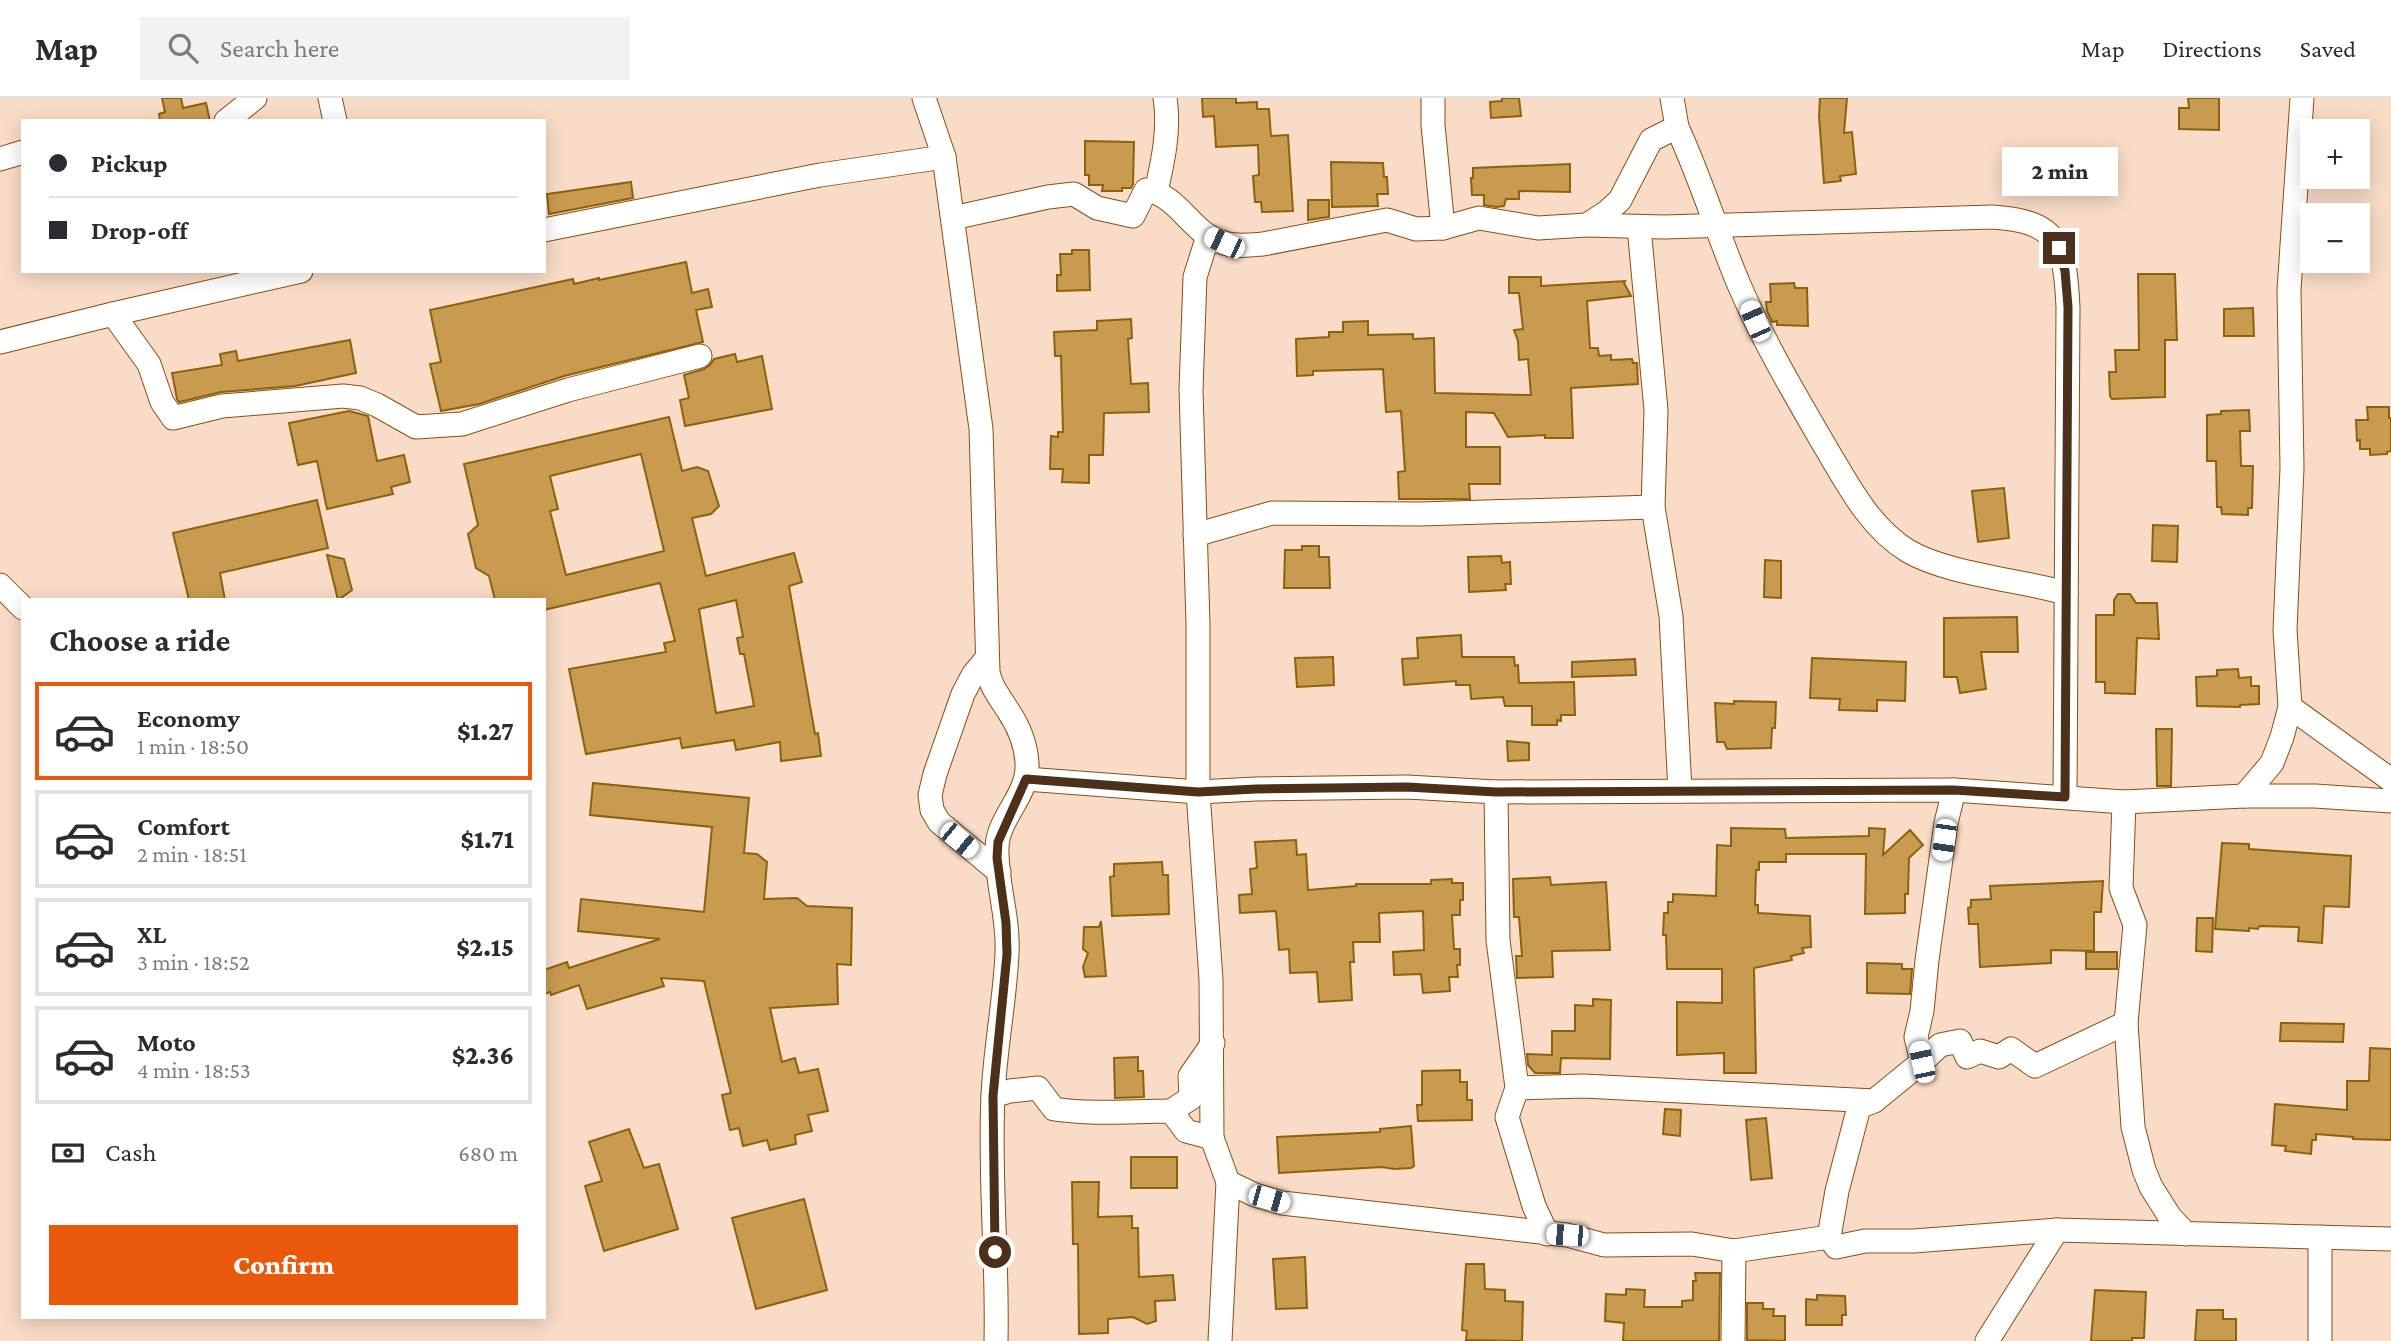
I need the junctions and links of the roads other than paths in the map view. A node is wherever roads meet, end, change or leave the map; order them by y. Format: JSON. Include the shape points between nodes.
{"nodes":[{"id":1,"x":255,"y":98,"type":"edge"},
{"id":2,"x":330,"y":98,"type":"edge"},
{"id":3,"x":925,"y":98,"type":"edge"},
{"id":4,"x":1165,"y":98,"type":"edge"},
{"id":5,"x":1433,"y":98,"type":"edge"},
{"id":6,"x":1672,"y":98,"type":"edge"},
{"id":7,"x":2302,"y":98,"type":"edge"},
{"id":8,"x":229,"y":119,"type":"edge"},
{"id":9,"x":335,"y":119,"type":"edge"},
{"id":10,"x":1677,"y":127,"type":"junction"},
{"id":11,"x":21,"y":153,"type":"edge"},
{"id":12,"x":944,"y":157,"type":"junction"},
{"id":13,"x":0,"y":159,"type":"edge"},
{"id":14,"x":1156,"y":192,"type":"junction"},
{"id":15,"x":953,"y":218,"type":"junction"},
{"id":16,"x":1587,"y":225,"type":"junction"},
{"id":17,"x":1715,"y":226,"type":"junction"},
{"id":18,"x":1639,"y":227,"type":"junction"},
{"id":19,"x":1443,"y":228,"type":"junction"},
{"id":20,"x":546,"y":230,"type":"edge"},
{"id":21,"x":1208,"y":236,"type":"junction"},
{"id":22,"x":293,"y":273,"type":"edge"},
{"id":23,"x":113,"y":314,"type":"junction"},
{"id":24,"x":0,"y":342,"type":"edge"},
{"id":25,"x":700,"y":356,"type":"dead end"},
{"id":26,"x":1653,"y":507,"type":"junction"},
{"id":27,"x":1195,"y":535,"type":"junction"},
{"id":28,"x":0,"y":585,"type":"edge"},
{"id":29,"x":2066,"y":593,"type":"junction"},
{"id":30,"x":21,"y":606,"type":"edge"},
{"id":31,"x":987,"y":658,"type":"junction"},
{"id":32,"x":2290,"y":706,"type":"junction"},
{"id":33,"x":1026,"y":779,"type":"junction"},
{"id":34,"x":2391,"y":780,"type":"edge"},
{"id":35,"x":1954,"y":790,"type":"junction"},
{"id":36,"x":1680,"y":791,"type":"junction"},
{"id":37,"x":1198,"y":792,"type":"junction"},
{"id":38,"x":1496,"y":792,"type":"junction"},
{"id":39,"x":2244,"y":796,"type":"junction"},
{"id":40,"x":2065,"y":797,"type":"junction"},
{"id":41,"x":2391,"y":801,"type":"edge"},
{"id":42,"x":2124,"y":802,"type":"junction"},
{"id":43,"x":999,"y":872,"type":"junction"},
{"id":44,"x":2126,"y":1023,"type":"junction"},
{"id":45,"x":1213,"y":1043,"type":"junction"},
{"id":46,"x":1922,"y":1062,"type":"junction"},
{"id":47,"x":1517,"y":1088,"type":"junction"},
{"id":48,"x":993,"y":1096,"type":"junction"},
{"id":49,"x":1874,"y":1101,"type":"junction"},
{"id":50,"x":1171,"y":1111,"type":"junction"},
{"id":51,"x":1212,"y":1138,"type":"junction"},
{"id":52,"x":1228,"y":1182,"type":"junction"},
{"id":53,"x":2057,"y":1230,"type":"junction"},
{"id":54,"x":1547,"y":1234,"type":"junction"},
{"id":55,"x":2186,"y":1234,"type":"junction"},
{"id":56,"x":1829,"y":1237,"type":"junction"},
{"id":57,"x":2320,"y":1237,"type":"junction"},
{"id":58,"x":2391,"y":1239,"type":"edge"},
{"id":59,"x":1734,"y":1251,"type":"junction"},
{"id":60,"x":996,"y":1341,"type":"edge"},
{"id":61,"x":1220,"y":1341,"type":"edge"},
{"id":62,"x":1733,"y":1341,"type":"edge"},
{"id":63,"x":1987,"y":1341,"type":"edge"},
{"id":64,"x":2320,"y":1341,"type":"edge"}],
"edges":[{"from":1,"to":8,"type":"street"},
{"from":2,"to":9,"type":"street"},
{"from":3,"to":12,"type":"street"},
{"from":4,"to":14,"type":"street","via":[[1166,137]]},
{"from":5,"to":19,"type":"street"},
{"from":6,"to":10,"type":"street"},
{"from":7,"to":32,"type":"street","via":[[2289,290],[2292,468],[2285,630]]},
{"from":10,"to":16,"type":"street","via":[[1651,140],[1620,200]]},
{"from":10,"to":17,"type":"street"},
{"from":11,"to":13,"type":"street"},
{"from":12,"to":15,"type":"street"},
{"from":12,"to":20,"type":"street","via":[[820,175]]},
{"from":14,"to":15,"type":"street","via":[[1146,190],[1133,216],[1097,208],[1074,194]]},
{"from":14,"to":21,"type":"street"},
{"from":15,"to":31,"type":"street","via":[[981,429]]},
{"from":16,"to":18,"type":"street"},
{"from":16,"to":19,"type":"street","via":[[1538,228],[1479,218]]},
{"from":17,"to":18,"type":"street"},
{"from":17,"to":29,"type":"street","via":[[1764,341],[1857,498],[1882,530],[1905,550],[1928,560]]},
{"from":17,"to":29,"type":"street","via":[[1992,218],[2025,221],[2049,233],[2063,258],[2068,307]]},
{"from":18,"to":26,"type":"street","via":[[1657,410]]},
{"from":19,"to":21,"type":"street","via":[[1416,229],[1387,220],[1243,246]]},
{"from":21,"to":27,"type":"street","via":[[1195,277],[1191,390]]},
{"from":22,"to":23,"type":"street"},
{"from":23,"to":24,"type":"street"},
{"from":23,"to":25,"type":"street","via":[[149,364],[162,402],[173,418],[222,406],[343,396],[377,405],[416,427],[462,424],[568,390]]},
{"from":26,"to":27,"type":"street","via":[[1272,513]]},
{"from":26,"to":36,"type":"street","via":[[1671,616]]},
{"from":27,"to":37,"type":"street"},
{"from":28,"to":30,"type":"street"},
{"from":29,"to":40,"type":"street"},
{"from":31,"to":33,"type":"street","via":[[991,683],[1020,731]]},
{"from":31,"to":43,"type":"street","via":[[963,694],[930,794],[939,822]]},
{"from":32,"to":34,"type":"street"},
{"from":32,"to":39,"type":"street","via":[[2272,763]]},
{"from":33,"to":37,"type":"street"},
{"from":33,"to":43,"type":"street","via":[[999,837]]},
{"from":35,"to":36,"type":"street"},
{"from":35,"to":40,"type":"street"},
{"from":35,"to":46,"type":"street","via":[[1916,1037]]},
{"from":36,"to":38,"type":"street"},
{"from":37,"to":38,"type":"street","via":[[1407,787]]},
{"from":37,"to":45,"type":"street"},
{"from":38,"to":47,"type":"street","via":[[1497,940]]},
{"from":39,"to":41,"type":"street"},
{"from":39,"to":42,"type":"street"},
{"from":40,"to":42,"type":"street"},
{"from":42,"to":44,"type":"street","via":[[2121,888],[2135,925]]},
{"from":43,"to":48,"type":"street","via":[[1007,954]]},
{"from":44,"to":46,"type":"street","via":[[2035,1066],[2011,1049],[1999,1057],[1980,1051],[1967,1057],[1960,1041],[1940,1045]]},
{"from":44,"to":55,"type":"street","via":[[2133,1127],[2144,1170],[2170,1217]]},
{"from":45,"to":50,"type":"street","via":[[1190,1076],[1191,1098]]},
{"from":45,"to":51,"type":"street"},
{"from":46,"to":49,"type":"street"},
{"from":47,"to":49,"type":"street","via":[[1584,1086]]},
{"from":47,"to":54,"type":"street","via":[[1507,1117]]},
{"from":48,"to":50,"type":"street","via":[[1038,1088],[1054,1109],[1110,1114]]},
{"from":48,"to":60,"type":"street"},
{"from":49,"to":56,"type":"street","via":[[1859,1107]]},
{"from":50,"to":51,"type":"street","via":[[1186,1130]]},
{"from":51,"to":52,"type":"street"},
{"from":52,"to":54,"type":"street","via":[[1282,1203]]},
{"from":52,"to":61,"type":"street"},
{"from":53,"to":55,"type":"street"},
{"from":53,"to":56,"type":"street","via":[[1865,1241],[1836,1247]]},
{"from":53,"to":63,"type":"street"},
{"from":54,"to":59,"type":"street","via":[[1604,1245],[1692,1244]]},
{"from":55,"to":57,"type":"street"},
{"from":56,"to":59,"type":"street"},
{"from":57,"to":58,"type":"street"},
{"from":57,"to":64,"type":"street"},
{"from":59,"to":62,"type":"street"}]}
